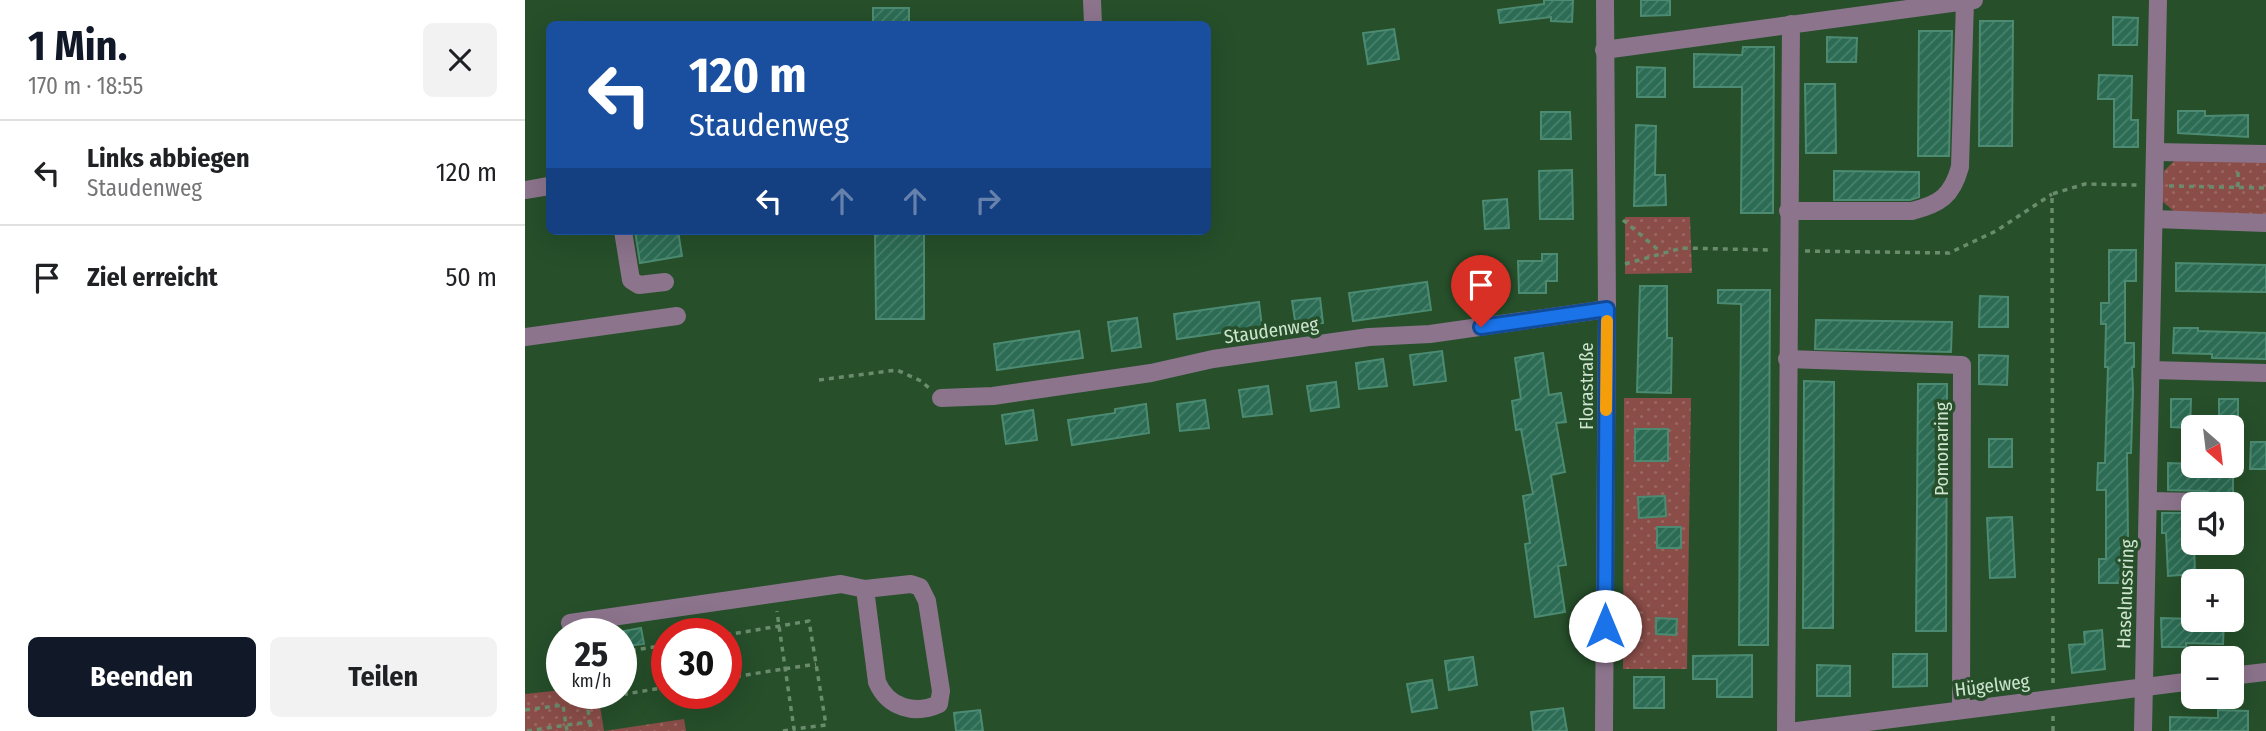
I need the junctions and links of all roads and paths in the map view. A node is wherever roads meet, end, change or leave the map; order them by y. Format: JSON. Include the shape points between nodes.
{"nodes":[{"id":1,"x":1092,"y":0,"type":"edge"},
{"id":2,"x":1605,"y":0,"type":"edge"},
{"id":3,"x":1975,"y":0,"type":"edge"},
{"id":4,"x":2158,"y":0,"type":"edge"},
{"id":5,"x":1965,"y":1,"type":"edge"},
{"id":6,"x":1093,"y":21,"type":"edge"},
{"id":7,"x":1791,"y":24,"type":"junction"},
{"id":8,"x":1604,"y":50,"type":"junction"},
{"id":9,"x":2156,"y":152,"type":"junction"},
{"id":10,"x":2266,"y":153,"type":"edge"},
{"id":11,"x":2155,"y":185,"type":"junction"},
{"id":12,"x":546,"y":186,"type":"edge"},
{"id":13,"x":2266,"y":188,"type":"edge"},
{"id":14,"x":525,"y":190,"type":"edge"},
{"id":15,"x":2052,"y":194,"type":"junction"},
{"id":16,"x":1789,"y":211,"type":"junction"},
{"id":17,"x":2154,"y":219,"type":"junction"},
{"id":18,"x":2266,"y":223,"type":"edge"},
{"id":19,"x":1631,"y":226,"type":"dead end"},
{"id":20,"x":624,"y":235,"type":"edge"},
{"id":21,"x":1788,"y":250,"type":"junction"},
{"id":22,"x":1661,"y":253,"type":"junction"},
{"id":23,"x":1606,"y":270,"type":"junction"},
{"id":24,"x":665,"y":282,"type":"dead end"},
{"id":25,"x":1607,"y":309,"type":"junction"},
{"id":26,"x":677,"y":316,"type":"dead end"},
{"id":27,"x":525,"y":337,"type":"edge"},
{"id":28,"x":1787,"y":359,"type":"junction"},
{"id":29,"x":2151,"y":370,"type":"junction"},
{"id":30,"x":2266,"y":373,"type":"edge"},
{"id":31,"x":819,"y":380,"type":"dead end"},
{"id":32,"x":941,"y":398,"type":"joint"},
{"id":33,"x":2148,"y":502,"type":"junction"},
{"id":34,"x":2181,"y":502,"type":"edge"},
{"id":35,"x":865,"y":589,"type":"junction"},
{"id":36,"x":776,"y":604,"type":"dead end"},
{"id":37,"x":605,"y":618,"type":"edge"},
{"id":38,"x":779,"y":626,"type":"junction"},
{"id":39,"x":742,"y":632,"type":"edge"},
{"id":40,"x":816,"y":664,"type":"junction"},
{"id":41,"x":785,"y":669,"type":"junction"},
{"id":42,"x":2266,"y":672,"type":"edge"},
{"id":43,"x":2244,"y":675,"type":"edge"},
{"id":44,"x":742,"y":676,"type":"edge"},
{"id":45,"x":2181,"y":682,"type":"edge"},
{"id":46,"x":2143,"y":687,"type":"junction"},
{"id":47,"x":2053,"y":700,"type":"junction"},
{"id":48,"x":588,"y":709,"type":"edge"},
{"id":49,"x":525,"y":710,"type":"edge"},
{"id":50,"x":1961,"y":710,"type":"junction"},
{"id":51,"x":590,"y":722,"type":"junction"},
{"id":52,"x":567,"y":728,"type":"edge"},
{"id":53,"x":794,"y":729,"type":"edge"},
{"id":54,"x":527,"y":731,"type":"edge"},
{"id":55,"x":591,"y":731,"type":"edge"},
{"id":56,"x":783,"y":731,"type":"edge"},
{"id":57,"x":1604,"y":731,"type":"edge"},
{"id":58,"x":1786,"y":731,"type":"edge"},
{"id":59,"x":1797,"y":731,"type":"edge"},
{"id":60,"x":2053,"y":731,"type":"edge"},
{"id":61,"x":2143,"y":731,"type":"edge"}],
"edges":[{"from":1,"to":6,"type":"street"},
{"from":2,"to":8,"type":"street","name":"Florastraße"},
{"from":3,"to":5,"type":"street"},
{"from":4,"to":9,"type":"street","name":"Haselnussring"},
{"from":5,"to":7,"type":"street"},
{"from":5,"to":16,"type":"street","via":[[1960,167],[1945,196],[1912,211]]},
{"from":7,"to":8,"type":"street"},
{"from":7,"to":16,"type":"street"},
{"from":8,"to":23,"type":"street","name":"Florastraße"},
{"from":9,"to":10,"type":"street"},
{"from":9,"to":11,"type":"street","name":"Haselnussring"},
{"from":11,"to":13,"type":"path"},
{"from":11,"to":15,"type":"path","via":[[2085,184]]},
{"from":11,"to":17,"type":"street","name":"Haselnussring"},
{"from":12,"to":14,"type":"street"},
{"from":15,"to":21,"type":"path","via":[[1996,232],[1949,253]]},
{"from":15,"to":47,"type":"path"},
{"from":16,"to":21,"type":"street"},
{"from":17,"to":18,"type":"street"},
{"from":17,"to":29,"type":"street","name":"Haselnussring"},
{"from":19,"to":22,"type":"path"},
{"from":20,"to":24,"type":"street","via":[[631,280],[639,285]]},
{"from":21,"to":22,"type":"path","via":[[1682,248]]},
{"from":21,"to":28,"type":"street"},
{"from":22,"to":23,"type":"path"},
{"from":23,"to":25,"type":"street","name":"Florastraße"},
{"from":25,"to":32,"type":"street","name":"Staudenweg","via":[[1213,359],[1162,372],[1006,394]]},
{"from":25,"to":57,"type":"street","name":"Florastraße"},
{"from":26,"to":27,"type":"street"},
{"from":28,"to":50,"type":"street","name":"Pomonaring","via":[[1962,365]]},
{"from":28,"to":58,"type":"street"},
{"from":29,"to":30,"type":"street"},
{"from":29,"to":33,"type":"street","name":"Haselnussring"},
{"from":31,"to":32,"type":"path","via":[[897,370],[921,381]]},
{"from":33,"to":34,"type":"street"},
{"from":33,"to":46,"type":"street","name":"Haselnussring"},
{"from":35,"to":35,"type":"street","via":[[880,690],[901,708],[939,704],[927,601],[920,587]]},
{"from":35,"to":37,"type":"street","via":[[841,584]]},
{"from":36,"to":38,"type":"path"},
{"from":38,"to":39,"type":"path"},
{"from":38,"to":40,"type":"path","via":[[809,621]]},
{"from":38,"to":41,"type":"path"},
{"from":40,"to":41,"type":"path"},
{"from":40,"to":53,"type":"path","via":[[826,725]]},
{"from":41,"to":44,"type":"path"},
{"from":41,"to":53,"type":"path"},
{"from":42,"to":43,"type":"street"},
{"from":45,"to":46,"type":"street","name":"Hügelweg"},
{"from":46,"to":47,"type":"street","name":"Hügelweg"},
{"from":46,"to":61,"type":"street","name":"Haselnussring"},
{"from":47,"to":50,"type":"street","name":"Hügelweg"},
{"from":47,"to":60,"type":"path"},
{"from":48,"to":51,"type":"path"},
{"from":49,"to":52,"type":"path","via":[[563,705]]},
{"from":50,"to":59,"type":"street","name":"Hügelweg"},
{"from":51,"to":52,"type":"path"},
{"from":51,"to":55,"type":"path"},
{"from":52,"to":54,"type":"path"},
{"from":53,"to":56,"type":"path"}]}
